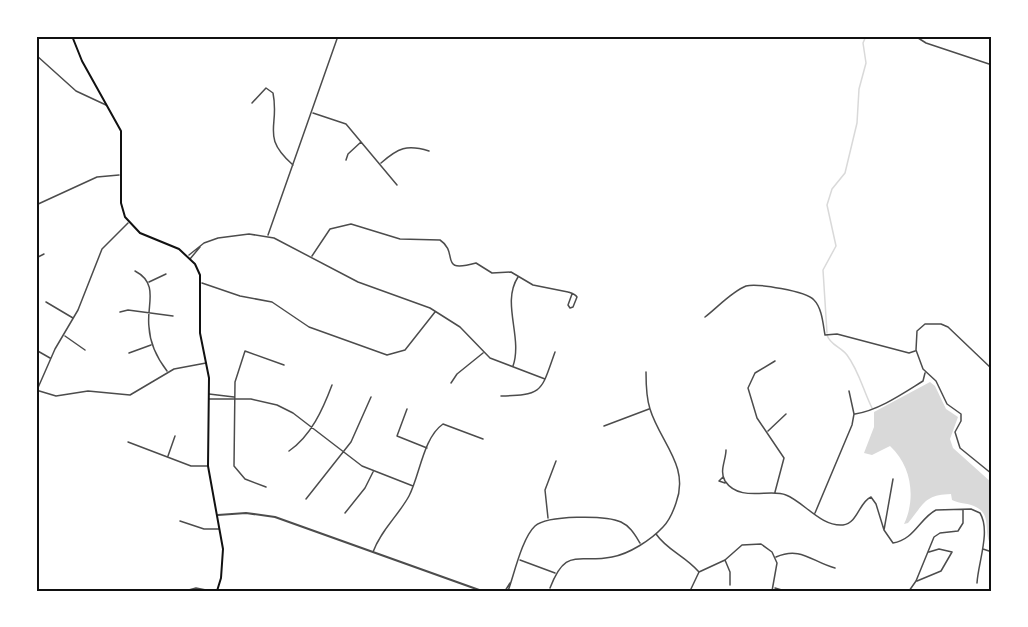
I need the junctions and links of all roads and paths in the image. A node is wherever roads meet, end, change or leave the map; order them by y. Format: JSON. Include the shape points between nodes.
{"nodes":[{"id":1,"x":72,"y":36,"type":"edge"},
{"id":2,"x":338,"y":36,"type":"edge"},
{"id":3,"x":915,"y":36,"type":"edge"},
{"id":4,"x":36,"y":55,"type":"edge"},
{"id":5,"x":992,"y":65,"type":"edge"},
{"id":6,"x":252,"y":103,"type":"dead end"},
{"id":7,"x":107,"y":105,"type":"junction"},
{"id":8,"x":312,"y":113,"type":"junction"},
{"id":9,"x":362,"y":142,"type":"junction"},
{"id":10,"x":429,"y":151,"type":"dead end"},
{"id":11,"x":346,"y":160,"type":"dead end"},
{"id":12,"x":380,"y":164,"type":"junction"},
{"id":13,"x":294,"y":166,"type":"junction"},
{"id":14,"x":122,"y":175,"type":"junction"},
{"id":15,"x":397,"y":185,"type":"dead end"},
{"id":16,"x":36,"y":205,"type":"edge"},
{"id":17,"x":128,"y":223,"type":"junction"},
{"id":18,"x":267,"y":236,"type":"junction"},
{"id":19,"x":44,"y":254,"type":"dead end"},
{"id":20,"x":311,"y":256,"type":"junction"},
{"id":21,"x":189,"y":257,"type":"junction"},
{"id":22,"x":36,"y":258,"type":"edge"},
{"id":23,"x":135,"y":271,"type":"dead end"},
{"id":24,"x":166,"y":274,"type":"dead end"},
{"id":25,"x":519,"y":276,"type":"junction"},
{"id":26,"x":148,"y":282,"type":"junction"},
{"id":27,"x":202,"y":282,"type":"junction"},
{"id":28,"x":572,"y":294,"type":"dead end"},
{"id":29,"x":46,"y":302,"type":"dead end"},
{"id":30,"x":436,"y":311,"type":"junction"},
{"id":31,"x":120,"y":312,"type":"dead end"},
{"id":32,"x":150,"y":312,"type":"junction"},
{"id":33,"x":173,"y":316,"type":"dead end"},
{"id":34,"x":705,"y":317,"type":"dead end"},
{"id":35,"x":74,"y":318,"type":"junction"},
{"id":36,"x":64,"y":335,"type":"junction"},
{"id":37,"x":152,"y":345,"type":"junction"},
{"id":38,"x":36,"y":350,"type":"edge"},
{"id":39,"x":85,"y":350,"type":"dead end"},
{"id":40,"x":916,"y":350,"type":"junction"},
{"id":41,"x":484,"y":352,"type":"junction"},
{"id":42,"x":555,"y":352,"type":"dead end"},
{"id":43,"x":129,"y":353,"type":"dead end"},
{"id":44,"x":50,"y":358,"type":"junction"},
{"id":45,"x":775,"y":361,"type":"dead end"},
{"id":46,"x":207,"y":363,"type":"junction"},
{"id":47,"x":284,"y":365,"type":"dead end"},
{"id":48,"x":513,"y":367,"type":"junction"},
{"id":49,"x":923,"y":369,"type":"junction"},
{"id":50,"x":992,"y":369,"type":"edge"},
{"id":51,"x":168,"y":372,"type":"junction"},
{"id":52,"x":646,"y":372,"type":"dead end"},
{"id":53,"x":545,"y":379,"type":"junction"},
{"id":54,"x":451,"y":383,"type":"dead end"},
{"id":55,"x":332,"y":385,"type":"dead end"},
{"id":56,"x":37,"y":390,"type":"edge"},
{"id":57,"x":849,"y":391,"type":"dead end"},
{"id":58,"x":209,"y":394,"type":"junction"},
{"id":59,"x":501,"y":396,"type":"dead end"},
{"id":60,"x":371,"y":397,"type":"dead end"},
{"id":61,"x":234,"y":398,"type":"junction"},
{"id":62,"x":209,"y":399,"type":"junction"},
{"id":63,"x":407,"y":409,"type":"dead end"},
{"id":64,"x":650,"y":409,"type":"junction"},
{"id":65,"x":786,"y":414,"type":"dead end"},
{"id":66,"x":854,"y":414,"type":"junction"},
{"id":67,"x":604,"y":426,"type":"dead end"},
{"id":68,"x":311,"y":427,"type":"junction"},
{"id":69,"x":768,"y":432,"type":"junction"},
{"id":70,"x":175,"y":436,"type":"dead end"},
{"id":71,"x":483,"y":439,"type":"dead end"},
{"id":72,"x":128,"y":442,"type":"dead end"},
{"id":73,"x":428,"y":448,"type":"junction"},
{"id":74,"x":726,"y":450,"type":"dead end"},
{"id":75,"x":289,"y":451,"type":"dead end"},
{"id":76,"x":344,"y":452,"type":"junction"},
{"id":77,"x":167,"y":457,"type":"junction"},
{"id":78,"x":556,"y":461,"type":"dead end"},
{"id":79,"x":208,"y":466,"type":"junction"},
{"id":80,"x":373,"y":471,"type":"junction"},
{"id":81,"x":992,"y":474,"type":"edge"},
{"id":82,"x":724,"y":477,"type":"junction"},
{"id":83,"x":893,"y":479,"type":"dead end"},
{"id":84,"x":726,"y":482,"type":"junction"},
{"id":85,"x":414,"y":486,"type":"junction"},
{"id":86,"x":266,"y":487,"type":"dead end"},
{"id":87,"x":775,"y":492,"type":"junction"},
{"id":88,"x":306,"y":500,"type":"dead end"},
{"id":89,"x":963,"y":510,"type":"junction"},
{"id":90,"x":345,"y":513,"type":"dead end"},
{"id":91,"x":814,"y":514,"type":"junction"},
{"id":92,"x":218,"y":515,"type":"junction"},
{"id":93,"x":548,"y":519,"type":"junction"},
{"id":94,"x":180,"y":521,"type":"dead end"},
{"id":95,"x":220,"y":528,"type":"junction"},
{"id":96,"x":884,"y":530,"type":"junction"},
{"id":97,"x":656,"y":534,"type":"junction"},
{"id":98,"x":640,"y":543,"type":"junction"},
{"id":99,"x":982,"y":549,"type":"junction"},
{"id":100,"x":992,"y":552,"type":"edge"},
{"id":101,"x":372,"y":553,"type":"junction"},
{"id":102,"x":928,"y":553,"type":"junction"},
{"id":103,"x":776,"y":558,"type":"junction"},
{"id":104,"x":519,"y":559,"type":"junction"},
{"id":105,"x":725,"y":560,"type":"junction"},
{"id":106,"x":835,"y":568,"type":"dead end"},
{"id":107,"x":699,"y":572,"type":"junction"},
{"id":108,"x":555,"y":574,"type":"junction"},
{"id":109,"x":916,"y":581,"type":"junction"},
{"id":110,"x":510,"y":582,"type":"junction"},
{"id":111,"x":976,"y":583,"type":"dead end"},
{"id":112,"x":730,"y":585,"type":"dead end"},
{"id":113,"x":550,"y":588,"type":"dead end"},
{"id":114,"x":773,"y":589,"type":"edge"},
{"id":115,"x":185,"y":591,"type":"edge"},
{"id":116,"x":211,"y":591,"type":"edge"},
{"id":117,"x":217,"y":591,"type":"edge"},
{"id":118,"x":482,"y":591,"type":"edge"},
{"id":119,"x":505,"y":591,"type":"edge"},
{"id":120,"x":508,"y":591,"type":"edge"},
{"id":121,"x":690,"y":591,"type":"edge"},
{"id":122,"x":785,"y":591,"type":"edge"},
{"id":123,"x":909,"y":591,"type":"edge"}],
"edges":[{"from":1,"to":7,"type":"main road"},
{"from":2,"to":8,"type":"street"},
{"from":3,"to":5,"type":"street"},
{"from":4,"to":7,"type":"street","via":[[76,91]]},
{"from":6,"to":13,"type":"street","via":[[266,88],[273,93],[276,149]]},
{"from":7,"to":14,"type":"main road","via":[[122,134]]},
{"from":8,"to":9,"type":"street","via":[[341,121]]},
{"from":8,"to":13,"type":"street"},
{"from":9,"to":11,"type":"street"},
{"from":9,"to":12,"type":"street"},
{"from":10,"to":12,"type":"street","via":[[403,147]]},
{"from":12,"to":15,"type":"street"},
{"from":13,"to":18,"type":"street"},
{"from":14,"to":16,"type":"street","via":[[97,177]]},
{"from":14,"to":17,"type":"main road","via":[[122,208]]},
{"from":17,"to":21,"type":"main road"},
{"from":17,"to":35,"type":"street","via":[[104,245]]},
{"from":18,"to":20,"type":"street"},
{"from":18,"to":21,"type":"street","via":[[241,234],[213,239]]},
{"from":19,"to":22,"type":"street"},
{"from":20,"to":25,"type":"street","via":[[326,232],[351,224],[400,239],[438,239],[446,244],[450,261],[456,267],[476,263],[492,273],[508,271]]},
{"from":20,"to":30,"type":"street","via":[[358,282]]},
{"from":21,"to":27,"type":"main road"},
{"from":23,"to":26,"type":"street"},
{"from":24,"to":26,"type":"street"},
{"from":25,"to":28,"type":"street","via":[[533,285]]},
{"from":25,"to":48,"type":"street","via":[[511,290],[517,351]]},
{"from":26,"to":32,"type":"street"},
{"from":27,"to":30,"type":"street","via":[[272,303],[309,327],[387,355],[405,350]]},
{"from":27,"to":46,"type":"main road","via":[[199,326]]},
{"from":29,"to":35,"type":"street"},
{"from":30,"to":41,"type":"street","via":[[460,327]]},
{"from":31,"to":32,"type":"street"},
{"from":32,"to":33,"type":"street"},
{"from":32,"to":37,"type":"street"},
{"from":34,"to":40,"type":"street","via":[[746,286],[770,287],[814,299],[825,335],[837,334],[909,353]]},
{"from":35,"to":36,"type":"street"},
{"from":36,"to":39,"type":"street"},
{"from":36,"to":44,"type":"street"},
{"from":37,"to":43,"type":"street"},
{"from":37,"to":51,"type":"street"},
{"from":38,"to":44,"type":"street"},
{"from":40,"to":49,"type":"street"},
{"from":40,"to":50,"type":"street","via":[[919,327],[941,324]]},
{"from":41,"to":48,"type":"street"},
{"from":41,"to":54,"type":"street"},
{"from":42,"to":53,"type":"street"},
{"from":44,"to":56,"type":"street"},
{"from":45,"to":69,"type":"street","via":[[755,373],[748,388],[757,418]]},
{"from":46,"to":51,"type":"street"},
{"from":46,"to":58,"type":"main road"},
{"from":47,"to":61,"type":"street","via":[[245,351]]},
{"from":48,"to":53,"type":"street"},
{"from":49,"to":66,"type":"street","via":[[925,376],[920,383],[876,409]]},
{"from":49,"to":81,"type":"street","via":[[936,381],[946,404],[961,414],[955,432],[957,445]]},
{"from":51,"to":56,"type":"street","via":[[130,395],[88,391],[56,396]]},
{"from":52,"to":64,"type":"street"},
{"from":53,"to":59,"type":"street","via":[[540,389],[531,394]]},
{"from":55,"to":68,"type":"street"},
{"from":57,"to":66,"type":"street"},
{"from":58,"to":61,"type":"street"},
{"from":58,"to":62,"type":"main road"},
{"from":60,"to":76,"type":"street"},
{"from":61,"to":62,"type":"street"},
{"from":61,"to":68,"type":"street","via":[[278,405]]},
{"from":61,"to":86,"type":"street","via":[[234,466],[245,479]]},
{"from":62,"to":79,"type":"main road"},
{"from":63,"to":73,"type":"street","via":[[397,436]]},
{"from":64,"to":67,"type":"street"},
{"from":64,"to":97,"type":"street","via":[[673,452],[680,487],[670,517]]},
{"from":65,"to":69,"type":"street"},
{"from":66,"to":91,"type":"street","via":[[847,440]]},
{"from":68,"to":75,"type":"street"},
{"from":68,"to":76,"type":"street"},
{"from":69,"to":87,"type":"street","via":[[784,458]]},
{"from":70,"to":77,"type":"street"},
{"from":71,"to":73,"type":"street","via":[[443,424],[435,431]]},
{"from":72,"to":77,"type":"street"},
{"from":73,"to":85,"type":"street"},
{"from":74,"to":82,"type":"street"},
{"from":76,"to":80,"type":"street"},
{"from":76,"to":88,"type":"street"},
{"from":77,"to":79,"type":"street","via":[[191,466]]},
{"from":78,"to":93,"type":"street","via":[[545,490]]},
{"from":79,"to":92,"type":"main road"},
{"from":80,"to":85,"type":"street"},
{"from":80,"to":90,"type":"street"},
{"from":82,"to":84,"type":"street"},
{"from":82,"to":84,"type":"street","via":[[720,483]]},
{"from":83,"to":96,"type":"street"},
{"from":84,"to":87,"type":"street","via":[[752,495]]},
{"from":85,"to":101,"type":"street","via":[[382,531]]},
{"from":87,"to":91,"type":"street","via":[[791,497]]},
{"from":89,"to":96,"type":"street","via":[[933,511],[920,527],[897,542],[890,541]]},
{"from":89,"to":99,"type":"street","via":[[976,510],[982,517]]},
{"from":89,"to":102,"type":"street","via":[[962,527],[936,535]]},
{"from":91,"to":96,"type":"street","via":[[833,524],[845,525],[871,497]]},
{"from":92,"to":95,"type":"main road"},
{"from":92,"to":101,"type":"street","via":[[268,515]]},
{"from":93,"to":98,"type":"street","via":[[616,520],[628,526]]},
{"from":93,"to":104,"type":"street","via":[[533,528]]},
{"from":94,"to":95,"type":"street","via":[[204,529]]},
{"from":95,"to":117,"type":"main road","via":[[223,561]]},
{"from":97,"to":98,"type":"street"},
{"from":97,"to":107,"type":"street","via":[[664,546],[684,556]]},
{"from":98,"to":108,"type":"street","via":[[614,557],[569,559]]},
{"from":99,"to":100,"type":"street"},
{"from":99,"to":111,"type":"street"},
{"from":101,"to":118,"type":"street"},
{"from":102,"to":109,"type":"street"},
{"from":102,"to":109,"type":"street","via":[[939,549],[952,552],[941,571]]},
{"from":103,"to":105,"type":"street","via":[[765,546],[751,542],[739,546]]},
{"from":103,"to":106,"type":"street","via":[[790,552],[800,553]]},
{"from":103,"to":114,"type":"street","via":[[778,570]]},
{"from":104,"to":108,"type":"street"},
{"from":104,"to":110,"type":"street"},
{"from":105,"to":107,"type":"street"},
{"from":105,"to":112,"type":"street"},
{"from":107,"to":121,"type":"street"},
{"from":108,"to":113,"type":"street"},
{"from":109,"to":123,"type":"street"},
{"from":110,"to":119,"type":"street"},
{"from":110,"to":120,"type":"street"},
{"from":114,"to":122,"type":"street"},
{"from":115,"to":116,"type":"street"}]}
